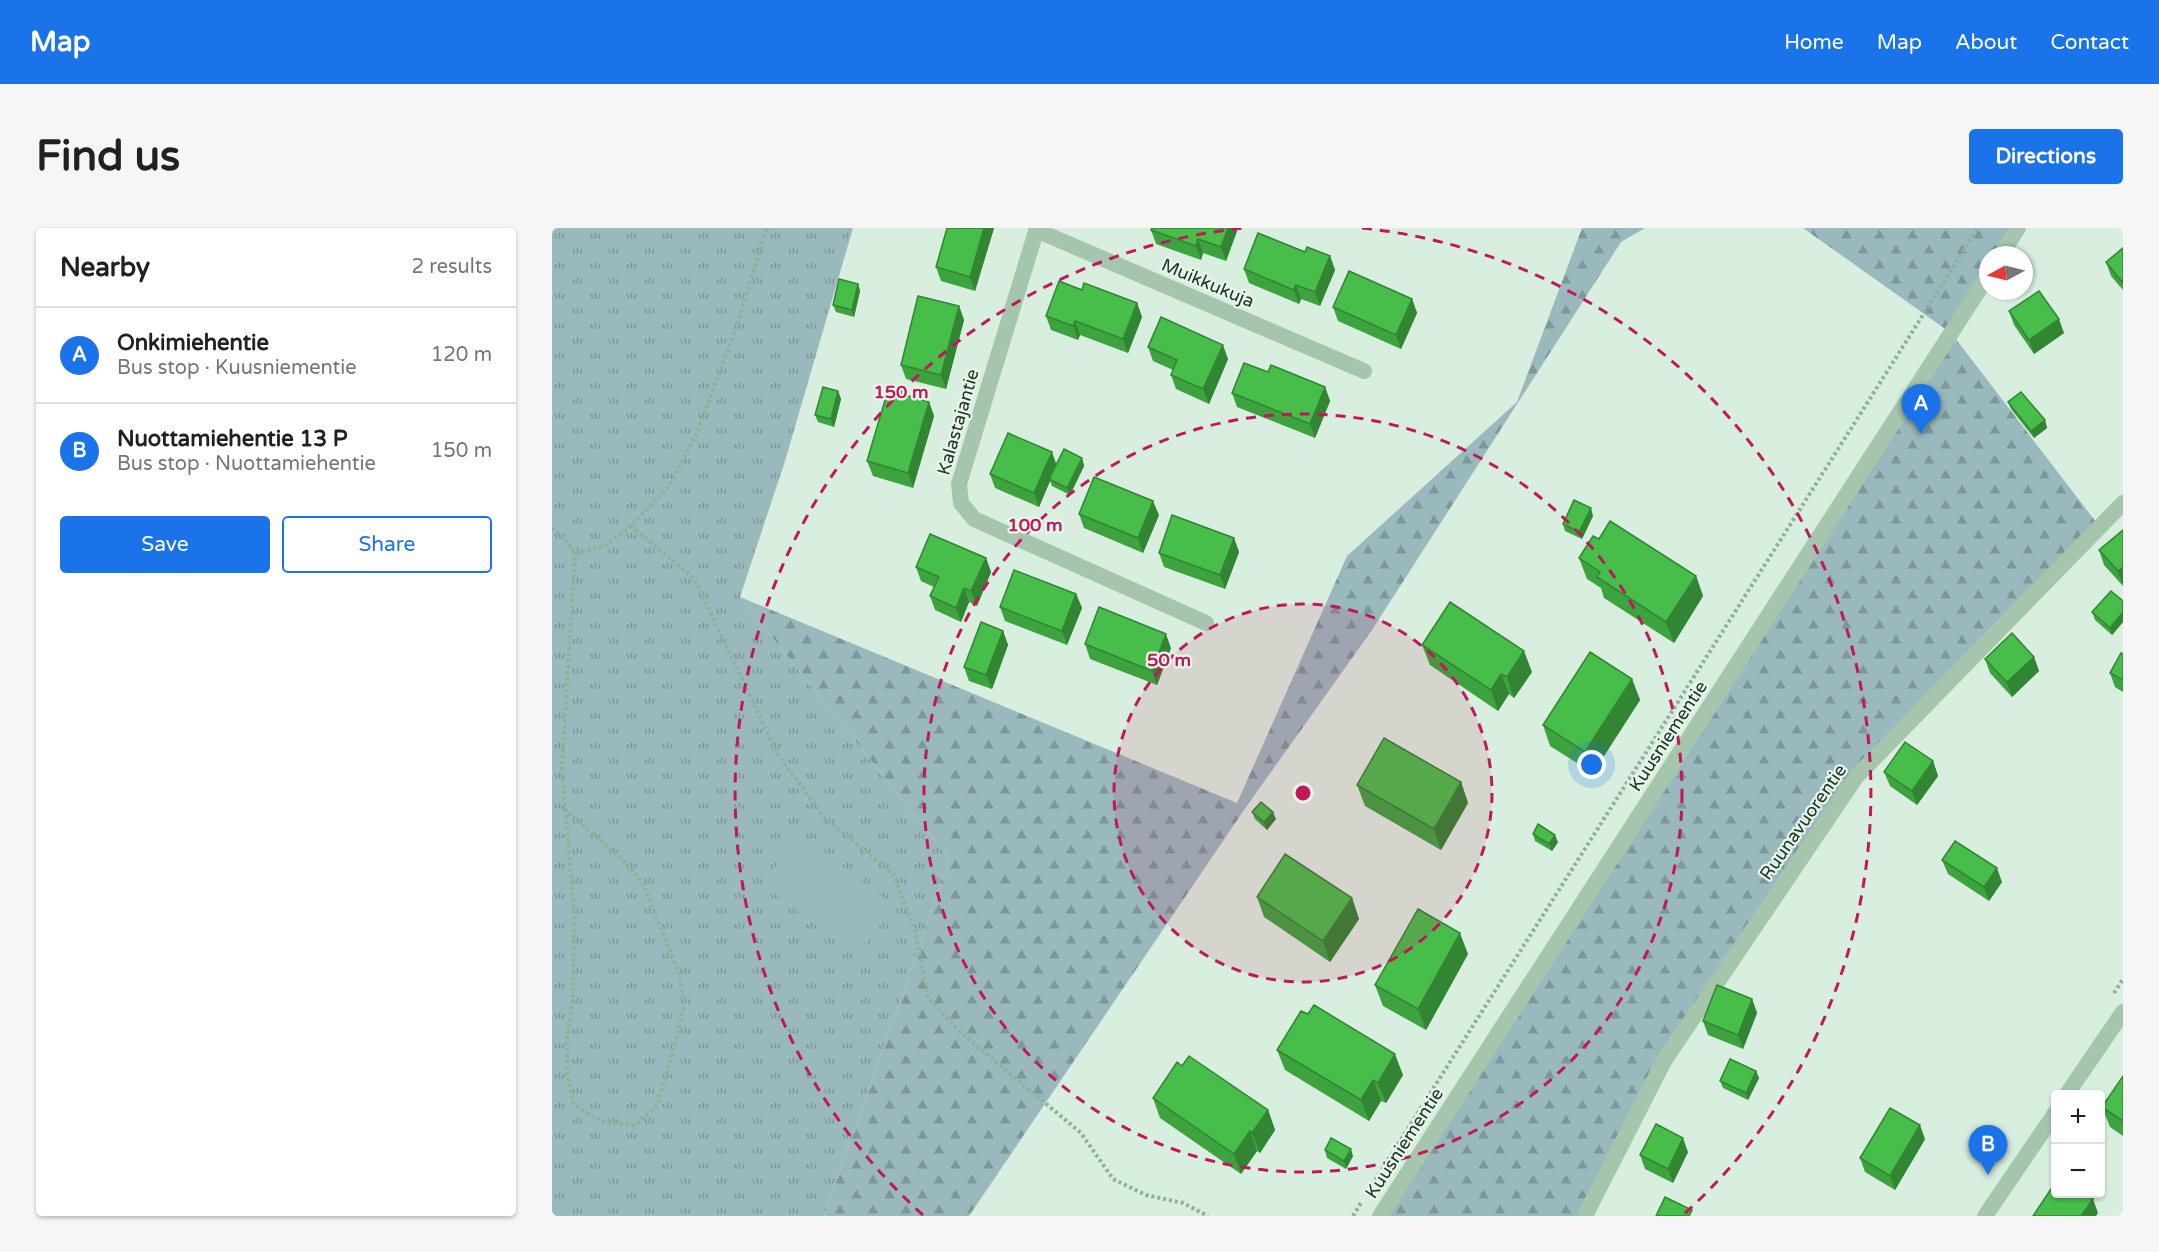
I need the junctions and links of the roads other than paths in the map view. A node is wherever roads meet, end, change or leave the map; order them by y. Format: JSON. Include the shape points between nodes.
{"nodes":[{"id":1,"x":2018,"y":228,"type":"edge"},
{"id":2,"x":1037,"y":229,"type":"edge"},
{"id":3,"x":2007,"y":246,"type":"edge"},
{"id":4,"x":1979,"y":290,"type":"edge"},
{"id":5,"x":1364,"y":371,"type":"dead end"},
{"id":6,"x":2123,"y":503,"type":"edge"},
{"id":7,"x":1206,"y":623,"type":"dead end"},
{"id":8,"x":2123,"y":1012,"type":"edge"},
{"id":9,"x":2070,"y":1090,"type":"edge"},
{"id":10,"x":2051,"y":1118,"type":"edge"},
{"id":11,"x":1380,"y":1216,"type":"edge"},
{"id":12,"x":1585,"y":1216,"type":"edge"},
{"id":13,"x":1985,"y":1216,"type":"edge"}],
"edges":[{"from":1,"to":3,"type":"street"},
{"from":2,"to":5,"type":"street","name":"Muikkukuja"},
{"from":2,"to":7,"type":"street","name":"Kalastajantie","via":[[959,483],[961,503],[974,519]]},
{"from":4,"to":11,"type":"street","name":"Kuusniementie"},
{"from":6,"to":12,"type":"street","name":"Ruunavuorentie","via":[[1856,777],[1664,1061]]},
{"from":8,"to":9,"type":"street"},
{"from":10,"to":13,"type":"street"}]}
